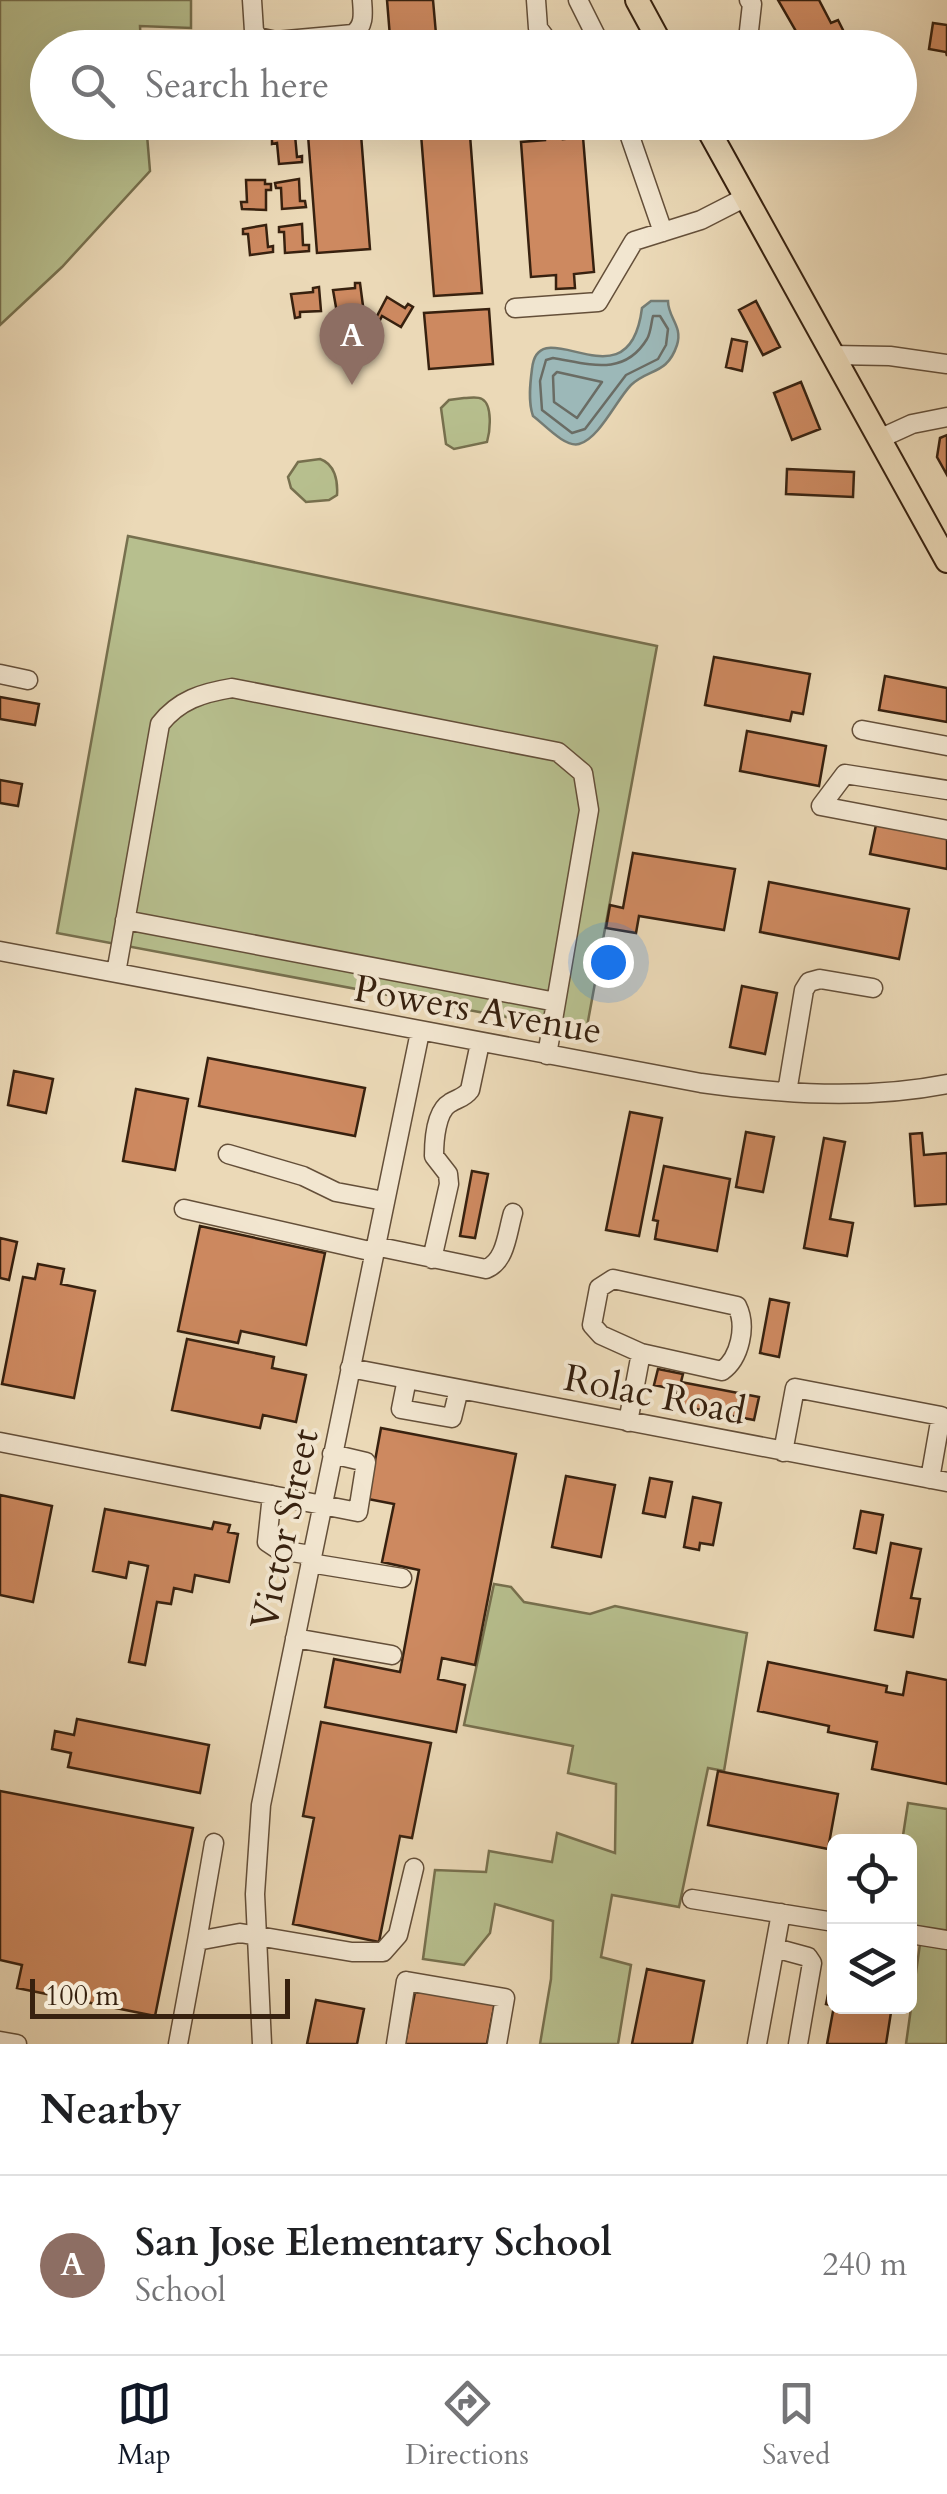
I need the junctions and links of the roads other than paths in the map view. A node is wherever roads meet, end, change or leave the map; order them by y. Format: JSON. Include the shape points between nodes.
{"nodes":[{"id":1,"x":252,"y":0,"type":"edge"},
{"id":2,"x":362,"y":0,"type":"edge"},
{"id":3,"x":536,"y":0,"type":"edge"},
{"id":4,"x":578,"y":0,"type":"edge"},
{"id":5,"x":637,"y":0,"type":"edge"},
{"id":6,"x":749,"y":0,"type":"edge"},
{"id":7,"x":254,"y":30,"type":"edge"},
{"id":8,"x":360,"y":30,"type":"edge"},
{"id":9,"x":540,"y":30,"type":"edge"},
{"id":10,"x":593,"y":30,"type":"edge"},
{"id":11,"x":653,"y":30,"type":"edge"},
{"id":12,"x":749,"y":30,"type":"edge"},
{"id":13,"x":631,"y":140,"type":"edge"},
{"id":14,"x":714,"y":140,"type":"edge"},
{"id":15,"x":746,"y":197,"type":"junction"},
{"id":16,"x":662,"y":232,"type":"junction"},
{"id":17,"x":515,"y":308,"type":"dead end"},
{"id":18,"x":833,"y":354,"type":"junction"},
{"id":19,"x":947,"y":364,"type":"edge"},
{"id":20,"x":947,"y":417,"type":"edge"},
{"id":21,"x":879,"y":439,"type":"junction"},
{"id":22,"x":947,"y":561,"type":"edge"},
{"id":23,"x":0,"y":674,"type":"edge"},
{"id":24,"x":28,"y":680,"type":"dead end"},
{"id":25,"x":862,"y":730,"type":"dead end"},
{"id":26,"x":947,"y":746,"type":"edge"},
{"id":27,"x":947,"y":790,"type":"edge"},
{"id":28,"x":947,"y":830,"type":"edge"},
{"id":29,"x":125,"y":920,"type":"junction"},
{"id":30,"x":0,"y":951,"type":"edge"},
{"id":31,"x":116,"y":974,"type":"junction"},
{"id":32,"x":872,"y":988,"type":"dead end"},
{"id":33,"x":556,"y":1002,"type":"junction"},
{"id":34,"x":420,"y":1032,"type":"junction"},
{"id":35,"x":480,"y":1043,"type":"junction"},
{"id":36,"x":547,"y":1055,"type":"junction"},
{"id":37,"x":947,"y":1084,"type":"edge"},
{"id":38,"x":787,"y":1092,"type":"junction"},
{"id":39,"x":228,"y":1154,"type":"dead end"},
{"id":40,"x":384,"y":1201,"type":"junction"},
{"id":41,"x":184,"y":1209,"type":"dead end"},
{"id":42,"x":513,"y":1213,"type":"dead end"},
{"id":43,"x":374,"y":1249,"type":"junction"},
{"id":44,"x":432,"y":1259,"type":"junction"},
{"id":45,"x":640,"y":1353,"type":"junction"},
{"id":46,"x":350,"y":1368,"type":"junction"},
{"id":47,"x":407,"y":1379,"type":"junction"},
{"id":48,"x":458,"y":1389,"type":"junction"},
{"id":49,"x":628,"y":1422,"type":"junction"},
{"id":50,"x":0,"y":1442,"type":"edge"},
{"id":51,"x":783,"y":1452,"type":"junction"},
{"id":52,"x":332,"y":1454,"type":"junction"},
{"id":53,"x":938,"y":1481,"type":"edge"},
{"id":54,"x":272,"y":1495,"type":"junction"},
{"id":55,"x":321,"y":1505,"type":"junction"},
{"id":56,"x":310,"y":1559,"type":"junction"},
{"id":57,"x":402,"y":1578,"type":"dead end"},
{"id":58,"x":295,"y":1638,"type":"junction"},
{"id":59,"x":392,"y":1655,"type":"dead end"},
{"id":60,"x":214,"y":1843,"type":"dead end"},
{"id":61,"x":414,"y":1868,"type":"dead end"},
{"id":62,"x":692,"y":1899,"type":"dead end"},
{"id":63,"x":781,"y":1913,"type":"junction"},
{"id":64,"x":827,"y":1921,"type":"edge"},
{"id":65,"x":257,"y":1935,"type":"junction"},
{"id":66,"x":917,"y":1935,"type":"edge"},
{"id":67,"x":947,"y":1940,"type":"edge"},
{"id":68,"x":197,"y":1941,"type":"junction"},
{"id":69,"x":775,"y":1948,"type":"junction"},
{"id":70,"x":799,"y":2039,"type":"edge"},
{"id":71,"x":0,"y":2041,"type":"edge"},
{"id":72,"x":17,"y":2044,"type":"edge"},
{"id":73,"x":178,"y":2044,"type":"edge"},
{"id":74,"x":262,"y":2044,"type":"edge"},
{"id":75,"x":396,"y":2044,"type":"edge"},
{"id":76,"x":497,"y":2044,"type":"edge"},
{"id":77,"x":757,"y":2044,"type":"edge"}],
"edges":[{"from":1,"to":7,"type":"street"},
{"from":2,"to":8,"type":"street"},
{"from":3,"to":9,"type":"street"},
{"from":4,"to":10,"type":"street"},
{"from":5,"to":11,"type":"main road"},
{"from":6,"to":12,"type":"street"},
{"from":13,"to":16,"type":"street"},
{"from":14,"to":15,"type":"main road"},
{"from":15,"to":16,"type":"street"},
{"from":15,"to":18,"type":"main road"},
{"from":16,"to":17,"type":"street","via":[[634,241],[598,302]]},
{"from":18,"to":19,"type":"street"},
{"from":18,"to":21,"type":"main road"},
{"from":20,"to":21,"type":"street"},
{"from":21,"to":22,"type":"main road"},
{"from":23,"to":24,"type":"street"},
{"from":25,"to":26,"type":"street"},
{"from":27,"to":28,"type":"street","via":[[845,774],[821,806]]},
{"from":29,"to":31,"type":"street"},
{"from":29,"to":33,"type":"street"},
{"from":29,"to":33,"type":"street","via":[[160,724],[174,706],[232,688],[558,752],[583,773],[589,810]]},
{"from":30,"to":31,"type":"street","name":"Powers Avenue"},
{"from":31,"to":34,"type":"street","name":"Powers Avenue"},
{"from":32,"to":38,"type":"street","via":[[808,982]]},
{"from":33,"to":36,"type":"street"},
{"from":34,"to":35,"type":"street","name":"Powers Avenue"},
{"from":34,"to":40,"type":"street","name":"Victor Street"},
{"from":35,"to":36,"type":"street","name":"Powers Avenue"},
{"from":35,"to":44,"type":"street","via":[[470,1090],[441,1112],[434,1156],[449,1184]]},
{"from":36,"to":38,"type":"street","name":"Powers Avenue"},
{"from":37,"to":38,"type":"street","name":"Powers Avenue"},
{"from":39,"to":40,"type":"street","via":[[336,1192]]},
{"from":40,"to":43,"type":"street","name":"Victor Street"},
{"from":41,"to":43,"type":"street"},
{"from":42,"to":44,"type":"street","via":[[493,1267]]},
{"from":43,"to":44,"type":"street"},
{"from":43,"to":46,"type":"street","name":"Victor Street"},
{"from":45,"to":45,"type":"street","via":[[722,1372],[733,1363],[743,1320],[737,1306],[613,1280],[599,1288],[592,1324],[601,1336]]},
{"from":45,"to":49,"type":"street"},
{"from":46,"to":47,"type":"street","name":"Rolac Road"},
{"from":46,"to":52,"type":"street","name":"Victor Street"},
{"from":47,"to":48,"type":"street","name":"Rolac Road"},
{"from":47,"to":48,"type":"street","via":[[401,1408],[452,1418]]},
{"from":48,"to":49,"type":"street","name":"Rolac Road"},
{"from":49,"to":51,"type":"street","name":"Rolac Road"},
{"from":50,"to":54,"type":"street"},
{"from":51,"to":53,"type":"street","name":"Rolac Road"},
{"from":51,"to":53,"type":"street","via":[[795,1388],[941,1416]]},
{"from":52,"to":55,"type":"street","name":"Victor Street"},
{"from":52,"to":55,"type":"street","via":[[366,1462],[358,1512]]},
{"from":54,"to":55,"type":"street"},
{"from":54,"to":56,"type":"street","via":[[267,1542]]},
{"from":55,"to":56,"type":"street","name":"Victor Street"},
{"from":56,"to":57,"type":"street"},
{"from":56,"to":58,"type":"street","name":"Victor Street"},
{"from":58,"to":59,"type":"street"},
{"from":58,"to":65,"type":"street","name":"Victor Street","via":[[261,1805]]},
{"from":60,"to":68,"type":"street"},
{"from":61,"to":65,"type":"street","via":[[398,1935],[383,1952]]},
{"from":62,"to":63,"type":"street"},
{"from":63,"to":64,"type":"street"},
{"from":63,"to":69,"type":"street"},
{"from":65,"to":68,"type":"street"},
{"from":65,"to":74,"type":"street","name":"Victor Street"},
{"from":66,"to":67,"type":"street"},
{"from":68,"to":73,"type":"street"},
{"from":69,"to":70,"type":"street","via":[[812,1963]]},
{"from":69,"to":77,"type":"street"},
{"from":71,"to":72,"type":"street"},
{"from":75,"to":76,"type":"street","via":[[406,1981],[505,1998]]}]}
